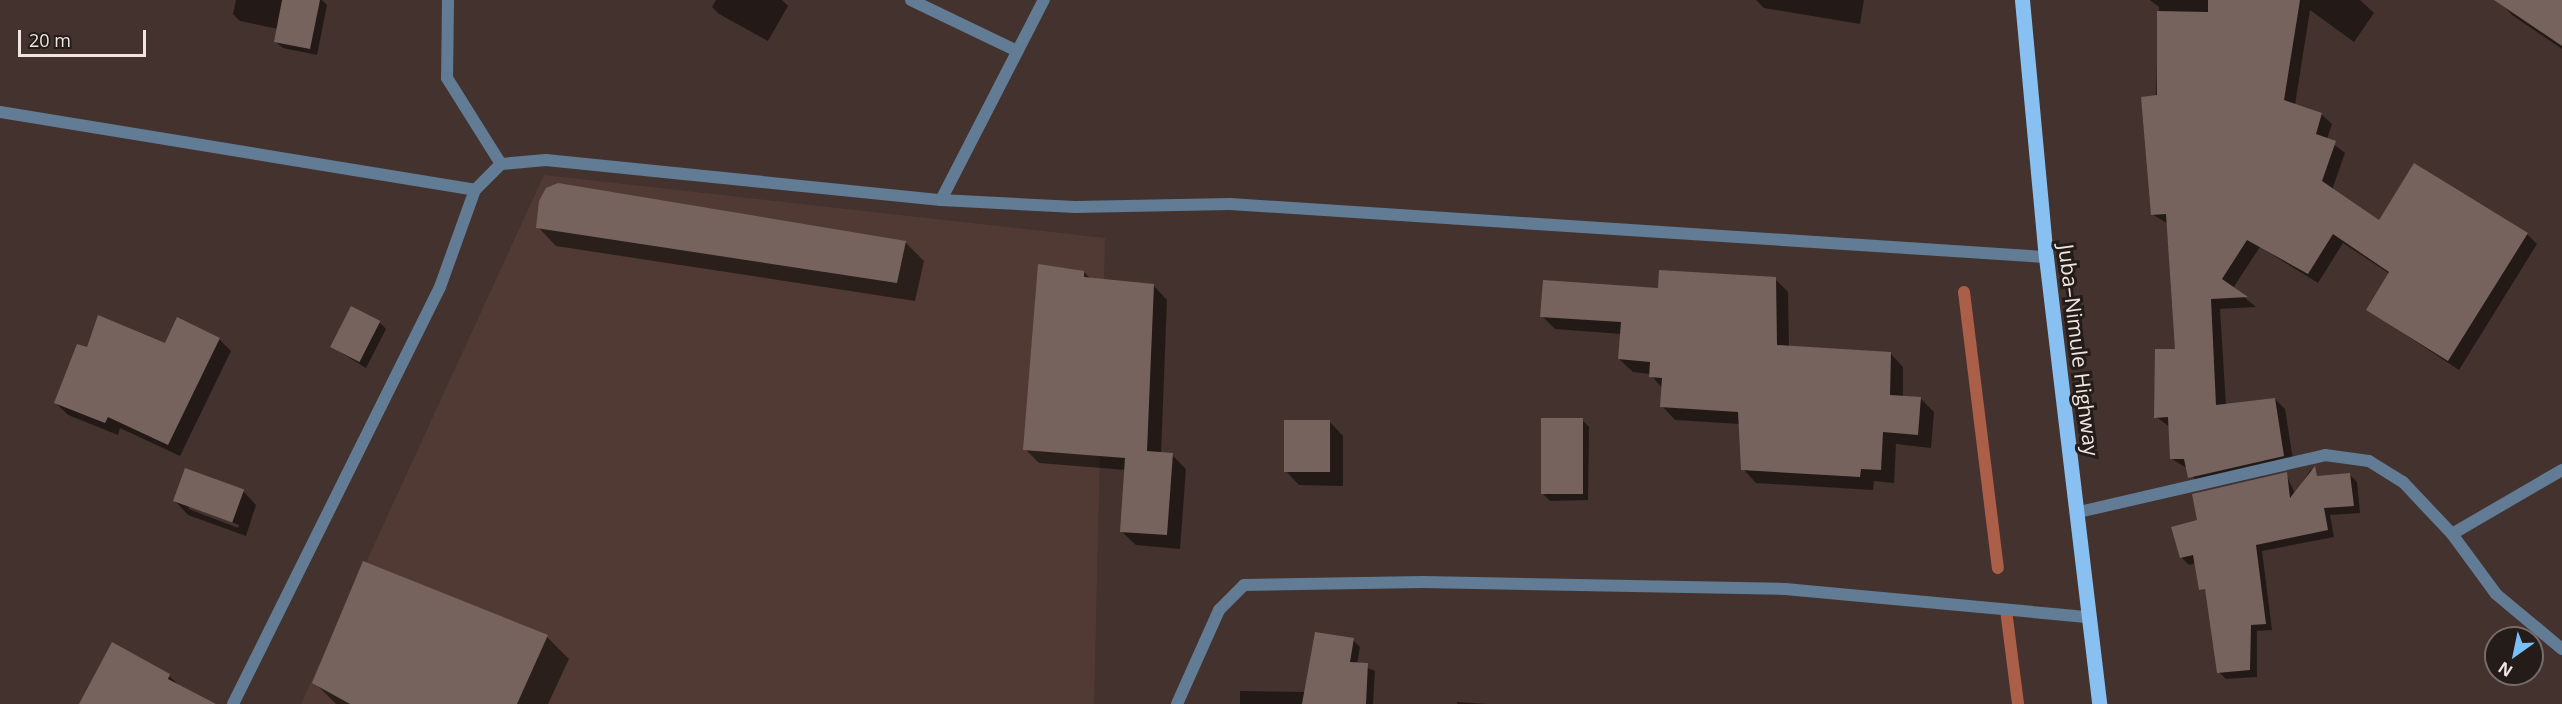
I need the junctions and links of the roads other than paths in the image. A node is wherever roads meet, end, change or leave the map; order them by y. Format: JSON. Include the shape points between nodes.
{"nodes":[{"id":1,"x":448,"y":0,"type":"edge"},
{"id":2,"x":911,"y":0,"type":"edge"},
{"id":3,"x":1044,"y":0,"type":"edge"},
{"id":4,"x":2022,"y":0,"type":"edge"},
{"id":5,"x":1017,"y":51,"type":"junction"},
{"id":6,"x":0,"y":112,"type":"edge"},
{"id":7,"x":501,"y":164,"type":"junction"},
{"id":8,"x":475,"y":190,"type":"junction"},
{"id":9,"x":941,"y":200,"type":"junction"},
{"id":10,"x":2046,"y":257,"type":"junction"},
{"id":11,"x":2562,"y":470,"type":"edge"},
{"id":12,"x":2079,"y":512,"type":"junction"},
{"id":13,"x":2452,"y":534,"type":"junction"},
{"id":14,"x":2089,"y":617,"type":"junction"},
{"id":15,"x":2562,"y":649,"type":"edge"},
{"id":16,"x":233,"y":704,"type":"edge"},
{"id":17,"x":1177,"y":704,"type":"edge"},
{"id":18,"x":2099,"y":704,"type":"edge"}],
"edges":[{"from":1,"to":7,"type":"street","via":[[447,78]]},
{"from":2,"to":5,"type":"street"},
{"from":3,"to":5,"type":"street"},
{"from":4,"to":10,"type":"main road","name":"Juba–Nimule Highway"},
{"from":5,"to":9,"type":"street"},
{"from":6,"to":8,"type":"street"},
{"from":7,"to":8,"type":"street"},
{"from":7,"to":9,"type":"street","via":[[546,160]]},
{"from":8,"to":16,"type":"street","via":[[431,308]]},
{"from":9,"to":10,"type":"street","via":[[1075,207],[1230,204]]},
{"from":10,"to":12,"type":"main road","name":"Juba–Nimule Highway"},
{"from":11,"to":13,"type":"street"},
{"from":12,"to":13,"type":"street","via":[[2325,456],[2369,460],[2403,482]]},
{"from":12,"to":14,"type":"main road","name":"Juba–Nimule Highway"},
{"from":13,"to":15,"type":"street","via":[[2496,594]]},
{"from":14,"to":17,"type":"street","via":[[1785,589],[1244,585],[1219,610]]},
{"from":14,"to":18,"type":"main road","name":"Juba–Nimule Highway"}]}
